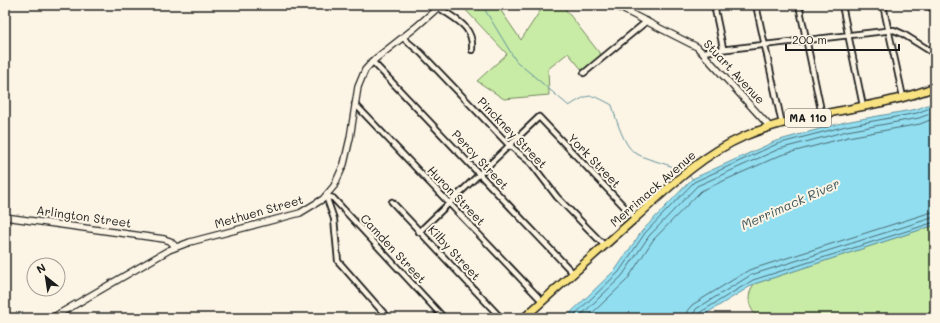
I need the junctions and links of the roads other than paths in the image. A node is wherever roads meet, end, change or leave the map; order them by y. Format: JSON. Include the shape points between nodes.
{"nodes":[{"id":1,"x":614,"y":5,"type":"edge"},
{"id":2,"x":714,"y":5,"type":"edge"},
{"id":3,"x":756,"y":5,"type":"edge"},
{"id":4,"x":799,"y":5,"type":"edge"},
{"id":5,"x":842,"y":5,"type":"edge"},
{"id":6,"x":883,"y":5,"type":"edge"},
{"id":7,"x":926,"y":5,"type":"edge"},
{"id":8,"x":440,"y":6,"type":"edge"},
{"id":9,"x":935,"y":9,"type":"edge"},
{"id":10,"x":647,"y":21,"type":"junction"},
{"id":11,"x":888,"y":30,"type":"junction"},
{"id":12,"x":848,"y":35,"type":"junction"},
{"id":13,"x":403,"y":38,"type":"junction"},
{"id":14,"x":806,"y":39,"type":"junction"},
{"id":15,"x":765,"y":44,"type":"junction"},
{"id":16,"x":723,"y":48,"type":"junction"},
{"id":17,"x":472,"y":50,"type":"dead end"},
{"id":18,"x":702,"y":52,"type":"junction"},
{"id":19,"x":935,"y":54,"type":"edge"},
{"id":20,"x":372,"y":61,"type":"junction"},
{"id":21,"x":584,"y":74,"type":"dead end"},
{"id":22,"x":935,"y":87,"type":"edge"},
{"id":23,"x":903,"y":98,"type":"junction"},
{"id":24,"x":355,"y":104,"type":"junction"},
{"id":25,"x":863,"y":106,"type":"junction"},
{"id":26,"x":822,"y":115,"type":"junction"},
{"id":27,"x":782,"y":124,"type":"junction"},
{"id":28,"x":770,"y":127,"type":"junction"},
{"id":29,"x":510,"y":145,"type":"junction"},
{"id":30,"x":479,"y":174,"type":"junction"},
{"id":31,"x":326,"y":196,"type":"junction"},
{"id":32,"x":392,"y":202,"type":"dead end"},
{"id":33,"x":449,"y":203,"type":"junction"},
{"id":34,"x":5,"y":217,"type":"edge"},
{"id":35,"x":635,"y":218,"type":"junction"},
{"id":36,"x":419,"y":232,"type":"junction"},
{"id":37,"x":160,"y":239,"type":"junction"},
{"id":38,"x":604,"y":245,"type":"junction"},
{"id":39,"x":176,"y":247,"type":"junction"},
{"id":40,"x":169,"y":250,"type":"junction"},
{"id":41,"x":573,"y":273,"type":"junction"},
{"id":42,"x":542,"y":301,"type":"junction"},
{"id":43,"x":52,"y":318,"type":"edge"},
{"id":44,"x":388,"y":318,"type":"edge"},
{"id":45,"x":444,"y":318,"type":"edge"},
{"id":46,"x":501,"y":318,"type":"edge"},
{"id":47,"x":524,"y":318,"type":"edge"}],
"edges":[{"from":1,"to":10,"type":"street","name":"Stuart Avenue"},
{"from":2,"to":16,"type":"street"},
{"from":3,"to":15,"type":"street"},
{"from":4,"to":14,"type":"street"},
{"from":5,"to":12,"type":"street"},
{"from":6,"to":11,"type":"street"},
{"from":7,"to":9,"type":"street"},
{"from":8,"to":13,"type":"street","name":"Methuen Street"},
{"from":8,"to":17,"type":"street","via":[[473,38]]},
{"from":10,"to":18,"type":"street","name":"Stuart Avenue","via":[[692,44]]},
{"from":10,"to":21,"type":"street"},
{"from":11,"to":12,"type":"street"},
{"from":11,"to":19,"type":"street","via":[[899,31]]},
{"from":11,"to":23,"type":"street"},
{"from":12,"to":14,"type":"street"},
{"from":12,"to":25,"type":"street"},
{"from":13,"to":20,"type":"street","name":"Methuen Street"},
{"from":13,"to":29,"type":"street","name":"Pinckney Street","via":[[426,58]]},
{"from":14,"to":15,"type":"street"},
{"from":14,"to":26,"type":"street"},
{"from":15,"to":16,"type":"street"},
{"from":15,"to":27,"type":"street"},
{"from":16,"to":18,"type":"street"},
{"from":18,"to":28,"type":"street","name":"Stuart Avenue"},
{"from":20,"to":24,"type":"street","name":"Methuen Street","via":[[360,81]]},
{"from":20,"to":30,"type":"street","name":"Percy Street"},
{"from":22,"to":23,"type":"main road","name":"Merrimack Avenue","number":"MA 110"},
{"from":23,"to":25,"type":"main road","name":"Merrimack Avenue","number":"MA 110"},
{"from":24,"to":31,"type":"street","name":"Methuen Street","via":[[344,164]]},
{"from":24,"to":33,"type":"street","name":"Huron Street"},
{"from":25,"to":26,"type":"main road","name":"Merrimack Avenue","number":"MA 110"},
{"from":26,"to":27,"type":"main road","name":"Merrimack Avenue","number":"MA 110"},
{"from":27,"to":28,"type":"main road","name":"Merrimack Avenue","number":"MA 110"},
{"from":28,"to":35,"type":"main road","name":"Merrimack Avenue","number":"MA 110","via":[[724,146],[681,176]]},
{"from":29,"to":30,"type":"street"},
{"from":29,"to":35,"type":"street","name":"York Street","via":[[539,117]]},
{"from":29,"to":38,"type":"street","name":"Pinckney Street","via":[[531,163],[557,197]]},
{"from":30,"to":33,"type":"street"},
{"from":30,"to":41,"type":"street","name":"Percy Street"},
{"from":31,"to":39,"type":"street","name":"Methuen Street","via":[[300,213]]},
{"from":31,"to":44,"type":"street","via":[[334,220],[338,261]]},
{"from":31,"to":45,"type":"street","name":"Camden Street","via":[[333,198]]},
{"from":32,"to":36,"type":"street","name":"Kilby Street"},
{"from":33,"to":36,"type":"street"},
{"from":33,"to":42,"type":"street","name":"Huron Street"},
{"from":34,"to":37,"type":"street","name":"Arlington Street"},
{"from":35,"to":38,"type":"main road","name":"Merrimack Avenue","number":"MA 110"},
{"from":36,"to":46,"type":"street","name":"Kilby Street"},
{"from":37,"to":39,"type":"street","name":"Arlington Street","via":[[170,241]]},
{"from":37,"to":40,"type":"street"},
{"from":38,"to":41,"type":"main road","name":"Merrimack Avenue","number":"MA 110"},
{"from":39,"to":40,"type":"street","name":"Methuen Street"},
{"from":40,"to":43,"type":"street","name":"Methuen Street"},
{"from":41,"to":42,"type":"main road","name":"Merrimack Avenue","number":"MA 110"},
{"from":42,"to":47,"type":"main road","name":"Merrimack Avenue","number":"MA 110"}]}
